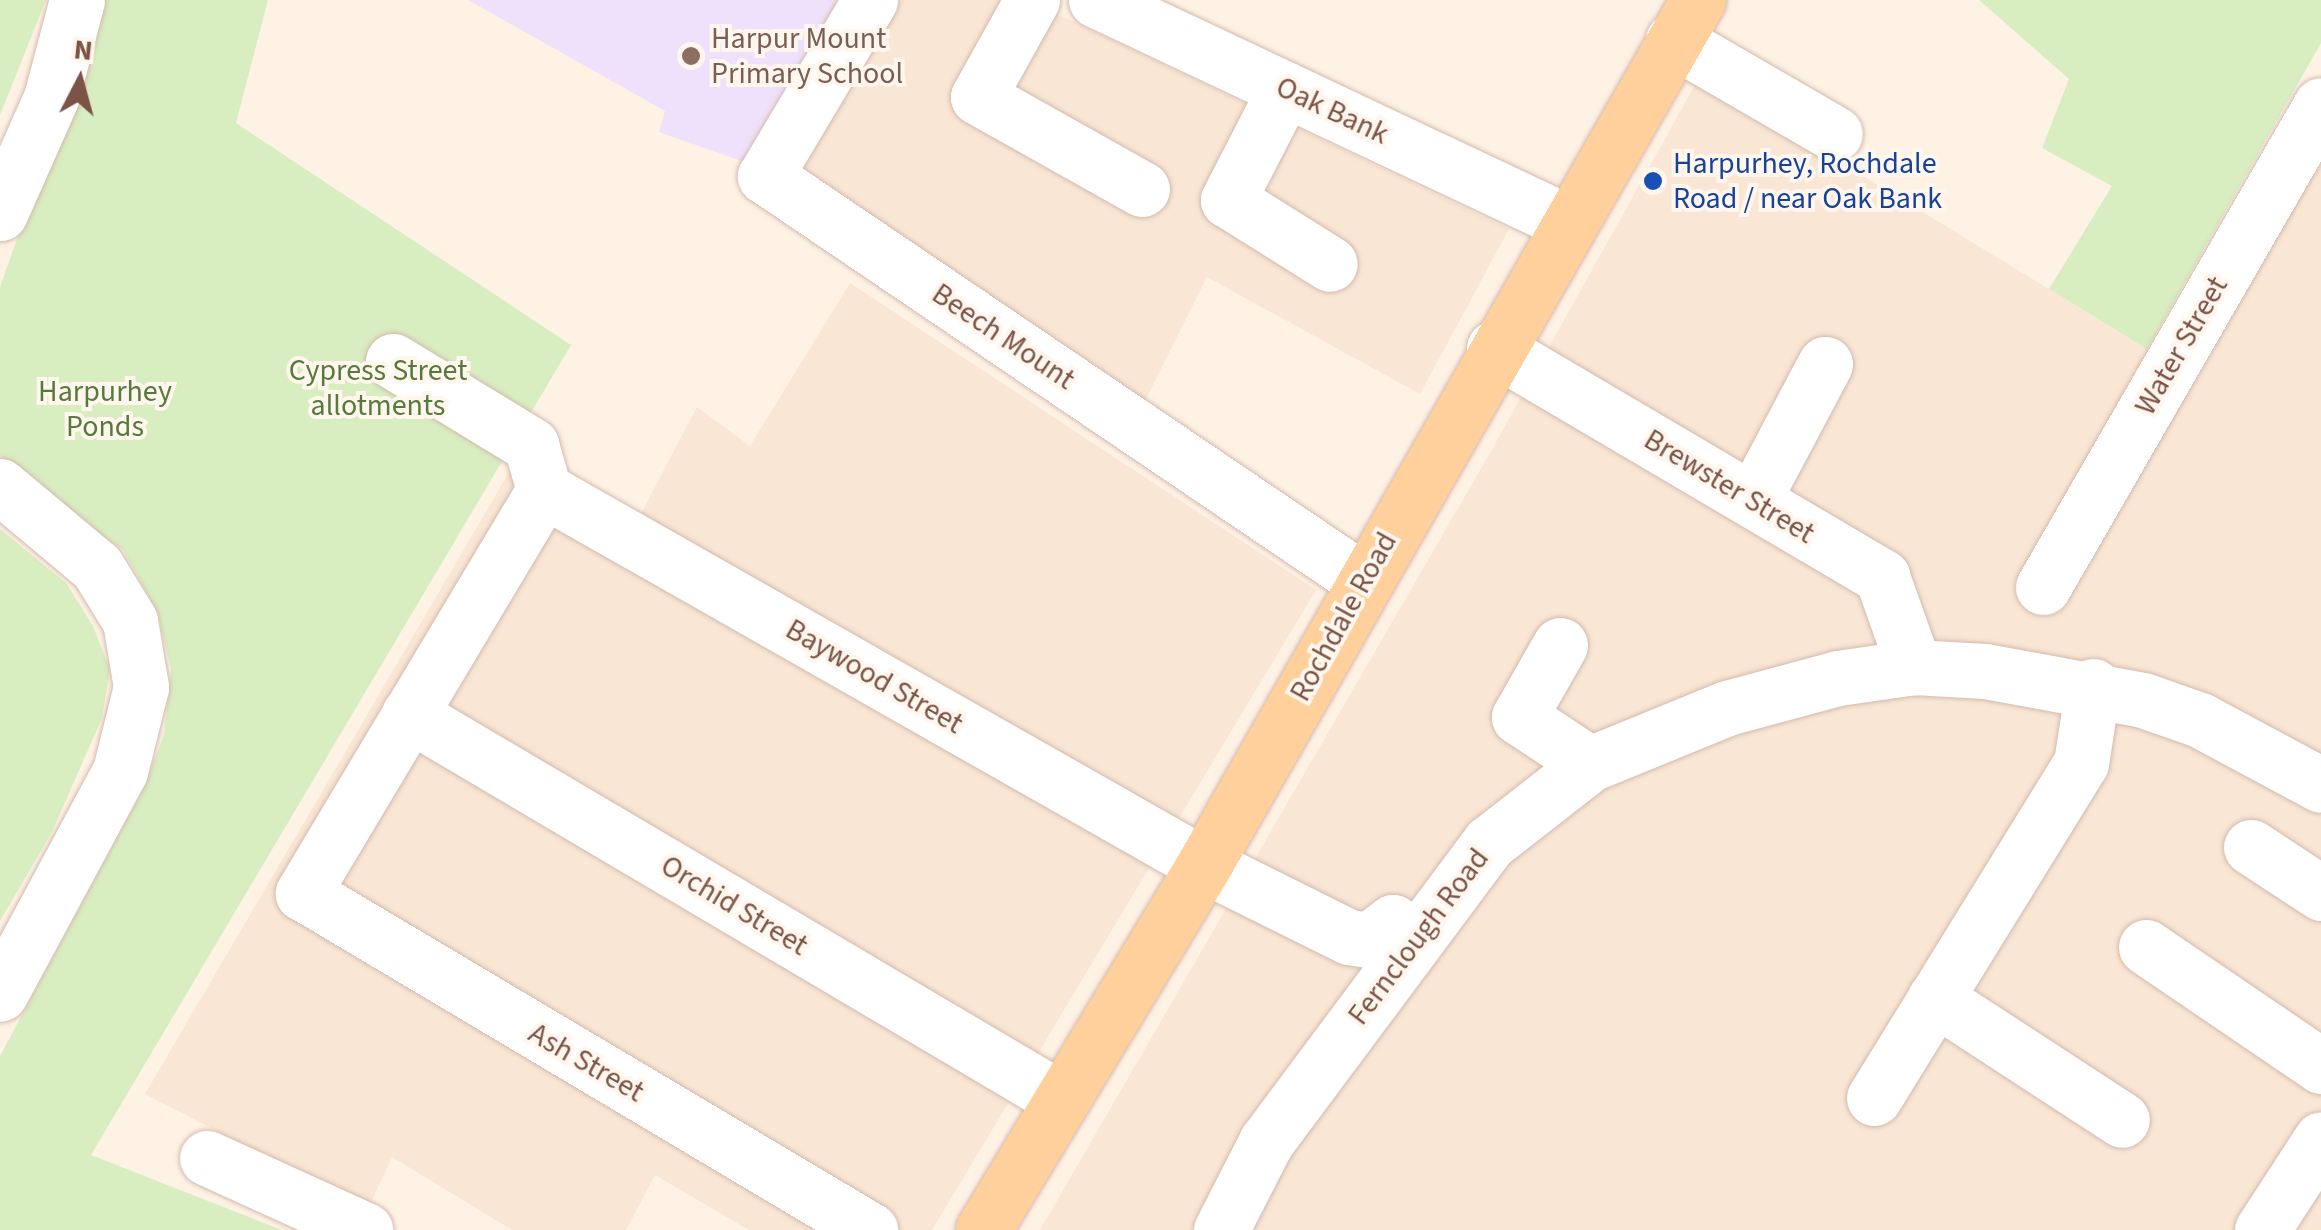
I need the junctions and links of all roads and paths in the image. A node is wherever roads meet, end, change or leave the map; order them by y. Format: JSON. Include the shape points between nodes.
{"nodes":[{"id":1,"x":77,"y":0,"type":"edge"},
{"id":2,"x":870,"y":0,"type":"edge"},
{"id":3,"x":1032,"y":0,"type":"edge"},
{"id":4,"x":1096,"y":0,"type":"edge"},
{"id":5,"x":1686,"y":20,"type":"edge"},
{"id":6,"x":1285,"y":89,"type":"junction"},
{"id":7,"x":1835,"y":134,"type":"dead end"},
{"id":8,"x":2314,"y":135,"type":"edge"},
{"id":9,"x":1142,"y":190,"type":"dead end"},
{"id":10,"x":0,"y":212,"type":"edge"},
{"id":11,"x":1567,"y":222,"type":"junction"},
{"id":12,"x":1330,"y":264,"type":"dead end"},
{"id":13,"x":1494,"y":348,"type":"junction"},
{"id":14,"x":393,"y":361,"type":"dead end"},
{"id":15,"x":1825,"y":364,"type":"dead end"},
{"id":16,"x":0,"y":486,"type":"edge"},
{"id":17,"x":544,"y":490,"type":"junction"},
{"id":18,"x":1753,"y":500,"type":"junction"},
{"id":19,"x":1365,"y":582,"type":"junction"},
{"id":20,"x":2043,"y":587,"type":"dead end"},
{"id":21,"x":1560,"y":645,"type":"dead end"},
{"id":22,"x":1914,"y":667,"type":"junction"},
{"id":23,"x":2093,"y":686,"type":"junction"},
{"id":24,"x":409,"y":714,"type":"junction"},
{"id":25,"x":1590,"y":764,"type":"junction"},
{"id":26,"x":2321,"y":785,"type":"edge"},
{"id":27,"x":2251,"y":847,"type":"dead end"},
{"id":28,"x":1204,"y":865,"type":"junction"},
{"id":29,"x":2321,"y":893,"type":"edge"},
{"id":30,"x":1416,"y":937,"type":"junction"},
{"id":31,"x":2146,"y":948,"type":"dead end"},
{"id":32,"x":0,"y":994,"type":"edge"},
{"id":33,"x":1934,"y":998,"type":"junction"},
{"id":34,"x":2321,"y":1066,"type":"edge"},
{"id":35,"x":1060,"y":1098,"type":"junction"},
{"id":36,"x":1874,"y":1098,"type":"dead end"},
{"id":37,"x":2122,"y":1120,"type":"dead end"},
{"id":38,"x":2321,"y":1139,"type":"edge"},
{"id":39,"x":207,"y":1158,"type":"dead end"},
{"id":40,"x":2285,"y":1222,"type":"edge"},
{"id":41,"x":365,"y":1230,"type":"edge"},
{"id":42,"x":870,"y":1230,"type":"edge"},
{"id":43,"x":983,"y":1230,"type":"edge"},
{"id":44,"x":1221,"y":1230,"type":"edge"}],
"edges":[{"from":1,"to":10,"type":"street","via":[[51,98]]},
{"from":2,"to":19,"type":"street","name":"Beech Mount","via":[[765,176]]},
{"from":3,"to":9,"type":"street","via":[[978,97]]},
{"from":4,"to":6,"type":"street","name":"Oak Bank"},
{"from":5,"to":7,"type":"street"},
{"from":5,"to":11,"type":"main road","name":"Rochdale Road"},
{"from":6,"to":11,"type":"street","name":"Oak Bank"},
{"from":6,"to":12,"type":"street","via":[[1228,200]]},
{"from":8,"to":20,"type":"street","name":"Water Street"},
{"from":11,"to":13,"type":"main road","name":"Rochdale Road"},
{"from":13,"to":18,"type":"street","name":"Brewster Street"},
{"from":13,"to":19,"type":"main road","name":"Rochdale Road"},
{"from":14,"to":17,"type":"street","via":[[531,445]]},
{"from":15,"to":18,"type":"street"},
{"from":16,"to":32,"type":"street","via":[[98,567],[130,620],[141,687],[120,771]]},
{"from":17,"to":24,"type":"street"},
{"from":17,"to":28,"type":"street","name":"Baywood Street"},
{"from":18,"to":22,"type":"street","name":"Brewster Street","via":[[1882,577]]},
{"from":19,"to":28,"type":"main road","name":"Rochdale Road"},
{"from":21,"to":25,"type":"street","via":[[1519,717]]},
{"from":22,"to":23,"type":"street","name":"Fernclough Road"},
{"from":22,"to":25,"type":"street","name":"Fernclough Road","via":[[1774,692]]},
{"from":23,"to":26,"type":"street","name":"Fernclough Road","via":[[2200,720]]},
{"from":23,"to":33,"type":"street","via":[[2081,763]]},
{"from":24,"to":35,"type":"street","name":"Orchid Street"},
{"from":24,"to":42,"type":"street","name":"Ash Street","via":[[304,893]]},
{"from":25,"to":30,"type":"street","name":"Fernclough Road","via":[[1489,844]]},
{"from":27,"to":29,"type":"street"},
{"from":28,"to":30,"type":"street","name":"Baywood Street","via":[[1350,937],[1369,940],[1394,922]]},
{"from":28,"to":35,"type":"main road","name":"Rochdale Road"},
{"from":30,"to":44,"type":"street","name":"Fernclough Road","via":[[1266,1142]]},
{"from":31,"to":34,"type":"street"},
{"from":33,"to":36,"type":"street"},
{"from":33,"to":37,"type":"street"},
{"from":35,"to":43,"type":"main road","name":"Rochdale Road"},
{"from":38,"to":40,"type":"street"},
{"from":39,"to":41,"type":"street"}]}
